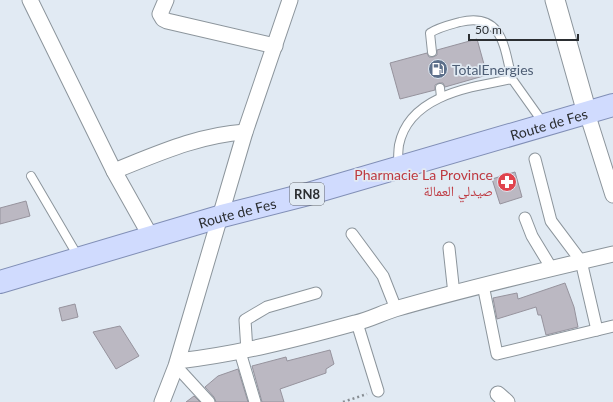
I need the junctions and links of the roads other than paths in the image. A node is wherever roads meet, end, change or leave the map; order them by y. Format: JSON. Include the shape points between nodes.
{"nodes":[{"id":1,"x":30,"y":0,"type":"edge"},
{"id":2,"x":166,"y":0,"type":"edge"},
{"id":3,"x":290,"y":0,"type":"edge"},
{"id":4,"x":555,"y":0,"type":"edge"},
{"id":5,"x":275,"y":46,"type":"junction"},
{"id":6,"x":432,"y":52,"type":"dead end"},
{"id":7,"x":512,"y":79,"type":"junction"},
{"id":8,"x":440,"y":88,"type":"dead end"},
{"id":9,"x":441,"y":97,"type":"junction"},
{"id":10,"x":613,"y":105,"type":"edge"},
{"id":11,"x":587,"y":113,"type":"junction"},
{"id":12,"x":544,"y":125,"type":"junction"},
{"id":13,"x":245,"y":132,"type":"junction"},
{"id":14,"x":535,"y":159,"type":"dead end"},
{"id":15,"x":398,"y":168,"type":"junction"},
{"id":16,"x":114,"y":171,"type":"junction"},
{"id":17,"x":31,"y":176,"type":"dead end"},
{"id":18,"x":613,"y":195,"type":"edge"},
{"id":19,"x":222,"y":216,"type":"junction"},
{"id":20,"x":525,"y":218,"type":"dead end"},
{"id":21,"x":352,"y":234,"type":"dead end"},
{"id":22,"x":151,"y":237,"type":"junction"},
{"id":23,"x":449,"y":248,"type":"dead end"},
{"id":24,"x":613,"y":254,"type":"edge"},
{"id":25,"x":79,"y":259,"type":"junction"},
{"id":26,"x":581,"y":261,"type":"junction"},
{"id":27,"x":552,"y":269,"type":"junction"},
{"id":28,"x":0,"y":282,"type":"edge"},
{"id":29,"x":483,"y":285,"type":"junction"},
{"id":30,"x":316,"y":293,"type":"dead end"},
{"id":31,"x":454,"y":294,"type":"junction"},
{"id":32,"x":396,"y":309,"type":"junction"},
{"id":33,"x":357,"y":323,"type":"junction"},
{"id":34,"x":613,"y":326,"type":"edge"},
{"id":35,"x":597,"y":330,"type":"junction"},
{"id":36,"x":243,"y":351,"type":"junction"},
{"id":37,"x":177,"y":363,"type":"junction"},
{"id":38,"x":378,"y":391,"type":"road end"},
{"id":39,"x":162,"y":402,"type":"edge"},
{"id":40,"x":209,"y":402,"type":"edge"},
{"id":41,"x":255,"y":402,"type":"edge"}],
"edges":[{"from":1,"to":16,"type":"street"},
{"from":2,"to":5,"type":"street","via":[[160,14],[167,22]]},
{"from":3,"to":5,"type":"street"},
{"from":4,"to":11,"type":"street"},
{"from":5,"to":13,"type":"street"},
{"from":6,"to":7,"type":"lane","via":[[430,33],[435,30],[463,22],[491,24],[501,38]]},
{"from":7,"to":9,"type":"lane"},
{"from":7,"to":12,"type":"lane"},
{"from":8,"to":9,"type":"lane"},
{"from":9,"to":15,"type":"lane","via":[[419,111],[405,130],[400,144]]},
{"from":10,"to":11,"type":"main road","name":"Route de Fes","number":"RN8"},
{"from":11,"to":12,"type":"main road","name":"Route de Fes","number":"RN8"},
{"from":11,"to":18,"type":"street"},
{"from":12,"to":15,"type":"main road","name":"Route de Fes","number":"RN8"},
{"from":13,"to":16,"type":"street","via":[[226,133],[193,141]]},
{"from":13,"to":19,"type":"street"},
{"from":14,"to":26,"type":"street","via":[[551,221]]},
{"from":15,"to":19,"type":"main road","name":"Route de Fes","number":"RN8"},
{"from":16,"to":22,"type":"street"},
{"from":17,"to":25,"type":"lane"},
{"from":19,"to":22,"type":"main road","name":"Route de Fes","number":"RN8"},
{"from":19,"to":37,"type":"street"},
{"from":20,"to":27,"type":"street","via":[[532,236]]},
{"from":21,"to":32,"type":"street","via":[[383,276]]},
{"from":22,"to":25,"type":"main road","name":"Route de Fes","number":"RN8"},
{"from":23,"to":31,"type":"street"},
{"from":24,"to":26,"type":"street"},
{"from":25,"to":28,"type":"main road","name":"Route de Fes","number":"RN8"},
{"from":26,"to":27,"type":"street"},
{"from":26,"to":35,"type":"street"},
{"from":27,"to":29,"type":"street"},
{"from":29,"to":31,"type":"street"},
{"from":29,"to":35,"type":"street","via":[[497,354]]},
{"from":30,"to":36,"type":"street","via":[[267,307],[245,320]]},
{"from":31,"to":32,"type":"street"},
{"from":32,"to":33,"type":"street"},
{"from":33,"to":36,"type":"street"},
{"from":33,"to":38,"type":"street"},
{"from":34,"to":35,"type":"street"},
{"from":36,"to":37,"type":"street"},
{"from":36,"to":41,"type":"street"},
{"from":37,"to":39,"type":"street"},
{"from":37,"to":40,"type":"street"}]}
